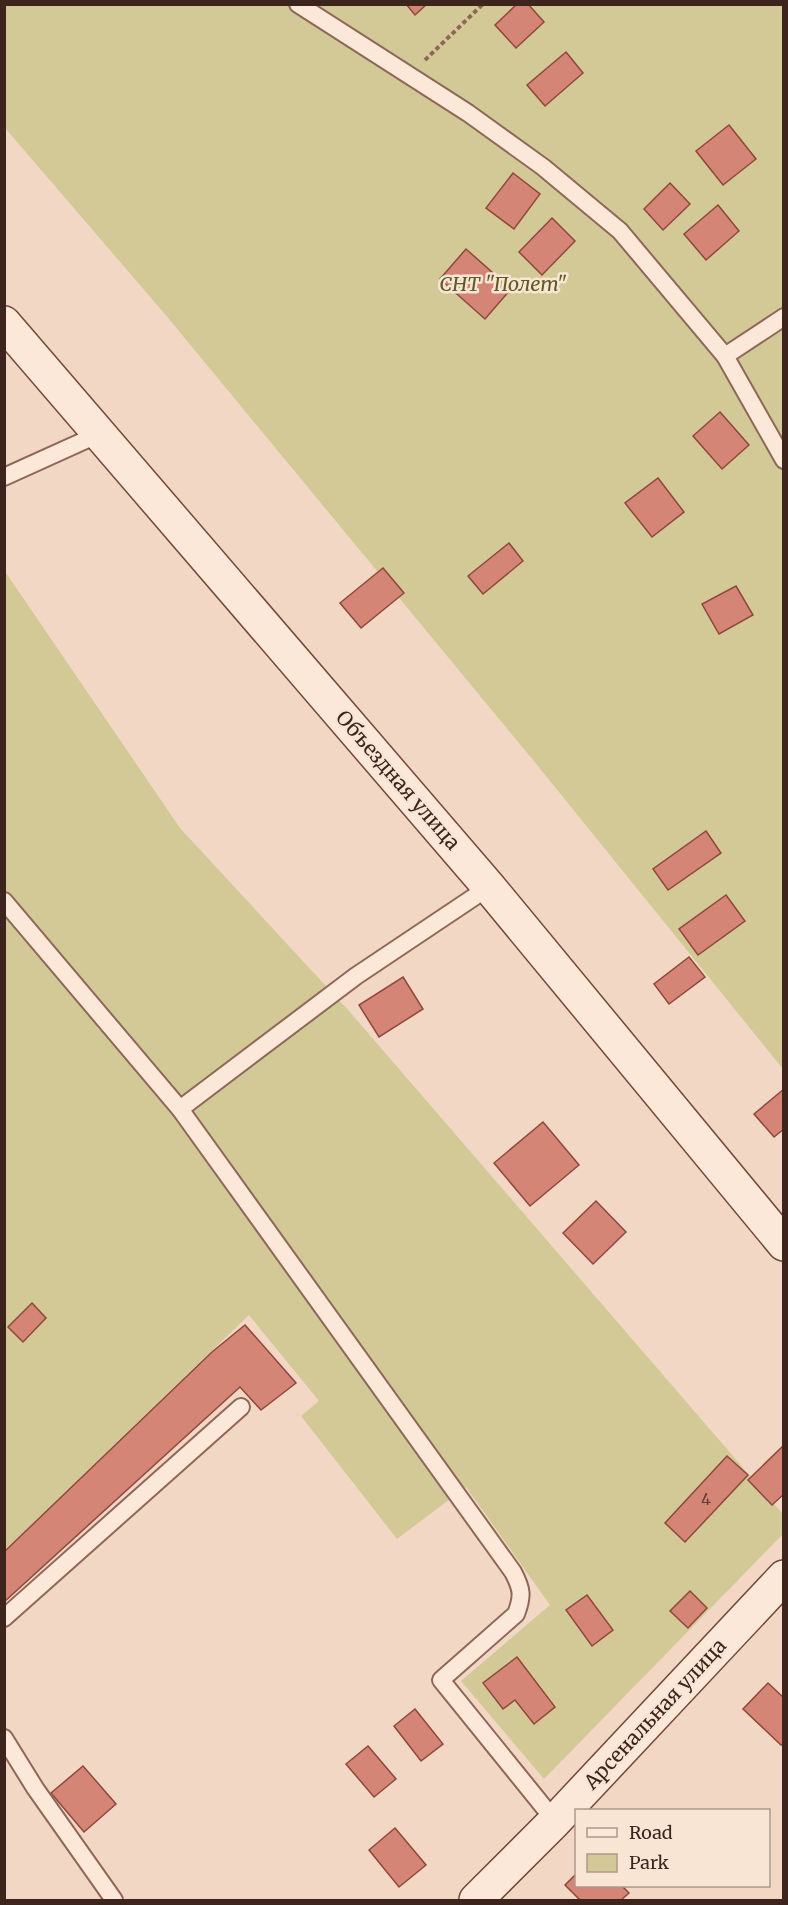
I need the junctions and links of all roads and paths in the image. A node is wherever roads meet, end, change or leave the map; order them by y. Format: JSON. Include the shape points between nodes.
{"nodes":[{"id":1,"x":298,"y":4,"type":"edge"},
{"id":2,"x":483,"y":4,"type":"edge"},
{"id":3,"x":409,"y":75,"type":"junction"},
{"id":4,"x":783,"y":317,"type":"edge"},
{"id":5,"x":4,"y":323,"type":"edge"},
{"id":6,"x":724,"y":356,"type":"junction"},
{"id":7,"x":99,"y":434,"type":"junction"},
{"id":8,"x":783,"y":460,"type":"edge"},
{"id":9,"x":4,"y":477,"type":"edge"},
{"id":10,"x":489,"y":887,"type":"junction"},
{"id":11,"x":4,"y":901,"type":"edge"},
{"id":12,"x":180,"y":1109,"type":"junction"},
{"id":13,"x":783,"y":1244,"type":"edge"},
{"id":14,"x":241,"y":1407,"type":"dead end"},
{"id":15,"x":783,"y":1577,"type":"edge"},
{"id":16,"x":4,"y":1618,"type":"edge"},
{"id":17,"x":4,"y":1738,"type":"edge"},
{"id":18,"x":555,"y":1821,"type":"junction"},
{"id":19,"x":118,"y":1898,"type":"edge"},
{"id":20,"x":476,"y":1900,"type":"edge"}],
"edges":[{"from":1,"to":3,"type":"lane"},
{"from":2,"to":3,"type":"path"},
{"from":3,"to":6,"type":"lane","via":[[534,160],[620,231]]},
{"from":4,"to":6,"type":"lane"},
{"from":5,"to":7,"type":"main road","name":"Объездная улица"},
{"from":6,"to":8,"type":"lane"},
{"from":7,"to":9,"type":"lane"},
{"from":7,"to":10,"type":"main road","name":"Объездная улица"},
{"from":10,"to":12,"type":"lane","via":[[356,976]]},
{"from":10,"to":13,"type":"main road","name":"Объездная улица"},
{"from":11,"to":12,"type":"lane"},
{"from":12,"to":18,"type":"lane","via":[[520,1585],[516,1614],[441,1680]]},
{"from":14,"to":16,"type":"lane"},
{"from":15,"to":18,"type":"main road","name":"Арсенальная улица"},
{"from":17,"to":19,"type":"lane","via":[[35,1788]]},
{"from":18,"to":20,"type":"main road","name":"Арсенальная улица"}]}
